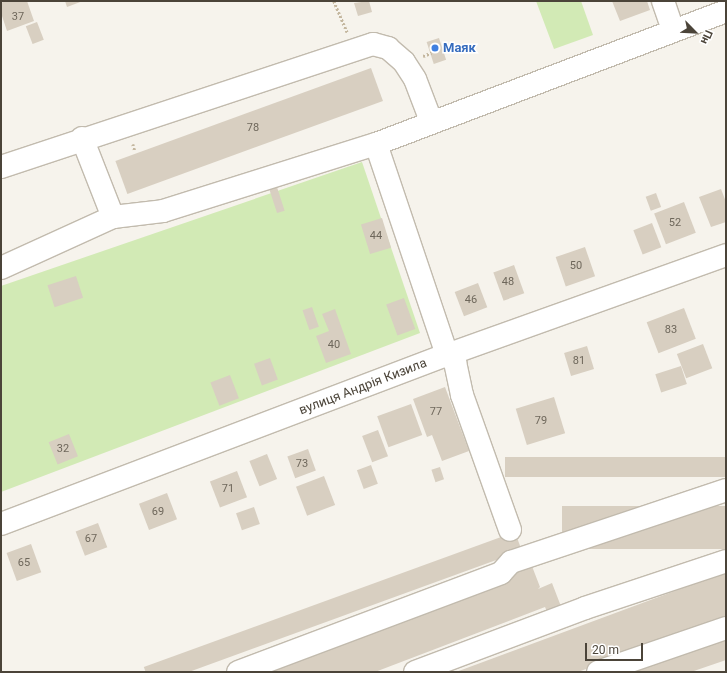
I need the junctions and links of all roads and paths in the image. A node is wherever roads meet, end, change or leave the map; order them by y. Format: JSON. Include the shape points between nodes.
{"nodes":[{"id":1,"x":334,"y":1,"type":"edge"},
{"id":2,"x":663,"y":1,"type":"edge"},
{"id":3,"x":726,"y":11,"type":"edge"},
{"id":4,"x":673,"y":30,"type":"junction"},
{"id":5,"x":356,"y":48,"type":"junction"},
{"id":6,"x":431,"y":121,"type":"junction"},
{"id":7,"x":82,"y":138,"type":"junction"},
{"id":8,"x":376,"y":144,"type":"junction"},
{"id":9,"x":1,"y":167,"type":"edge"},
{"id":10,"x":113,"y":217,"type":"junction"},
{"id":11,"x":726,"y":254,"type":"edge"},
{"id":12,"x":1,"y":268,"type":"edge"},
{"id":13,"x":447,"y":355,"type":"junction"},
{"id":14,"x":726,"y":490,"type":"edge"},
{"id":15,"x":1,"y":524,"type":"edge"},
{"id":16,"x":510,"y":530,"type":"dead end"},
{"id":17,"x":726,"y":561,"type":"edge"},
{"id":18,"x":726,"y":628,"type":"edge"},
{"id":19,"x":238,"y":672,"type":"edge"},
{"id":20,"x":415,"y":672,"type":"edge"},
{"id":21,"x":598,"y":672,"type":"edge"}],
"edges":[{"from":1,"to":5,"type":"path","via":[[340,21]]},
{"from":2,"to":4,"type":"street"},
{"from":3,"to":4,"type":"street"},
{"from":4,"to":6,"type":"street"},
{"from":5,"to":6,"type":"street","via":[[373,44],[388,48],[404,62],[415,79]]},
{"from":5,"to":7,"type":"street"},
{"from":6,"to":8,"type":"street"},
{"from":7,"to":9,"type":"street"},
{"from":7,"to":10,"type":"street"},
{"from":8,"to":10,"type":"street","via":[[162,211]]},
{"from":8,"to":13,"type":"street"},
{"from":10,"to":12,"type":"street"},
{"from":11,"to":13,"type":"street","name":"вулиця Андрія Кизила"},
{"from":13,"to":15,"type":"street","name":"вулиця Андрія Кизила"},
{"from":13,"to":16,"type":"street","via":[[455,362],[462,395]]},
{"from":14,"to":19,"type":"street","via":[[511,562],[501,573]]},
{"from":17,"to":20,"type":"street","via":[[585,608]]},
{"from":18,"to":21,"type":"street"}]}
